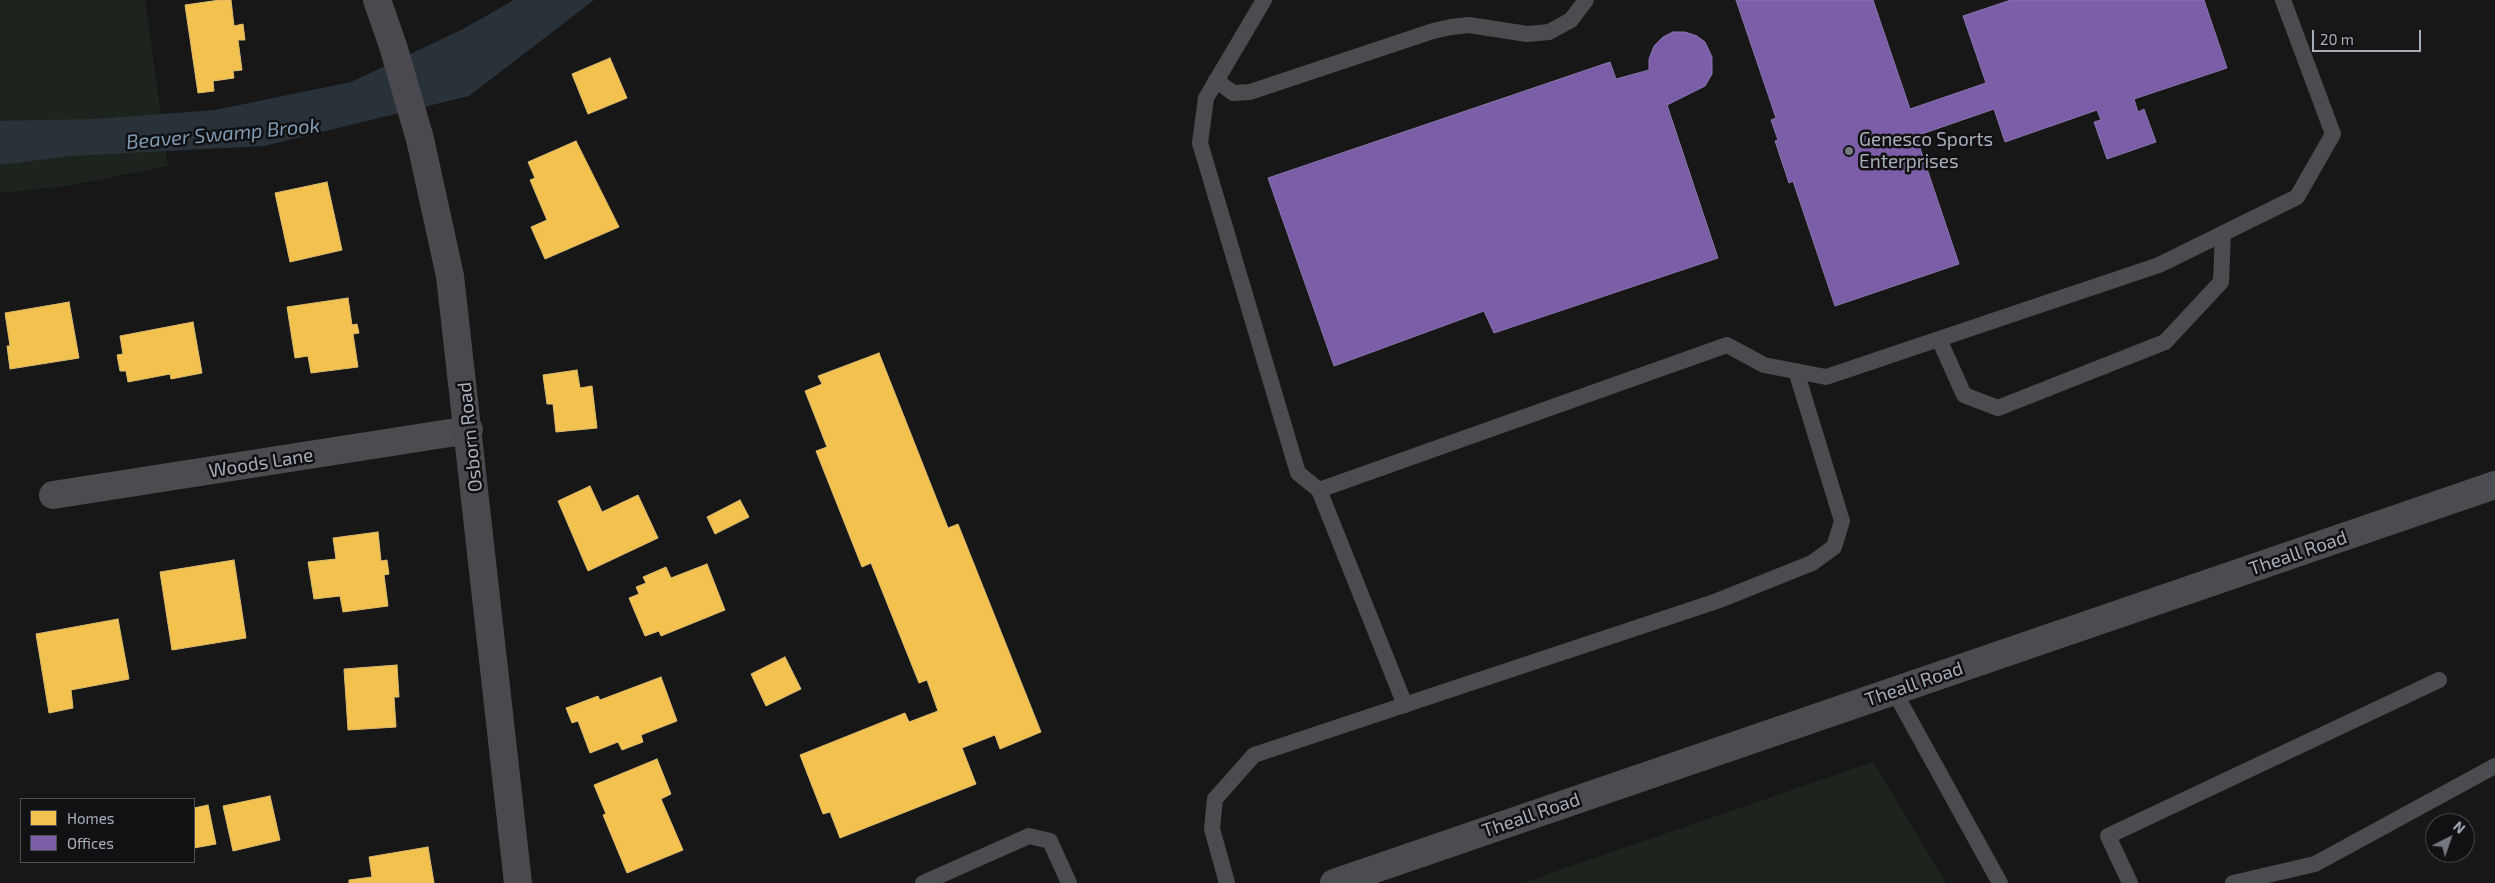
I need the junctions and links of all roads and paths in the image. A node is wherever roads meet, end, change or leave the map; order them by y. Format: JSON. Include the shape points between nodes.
{"nodes":[{"id":1,"x":377,"y":0,"type":"edge"},
{"id":2,"x":1264,"y":0,"type":"edge"},
{"id":3,"x":1586,"y":0,"type":"edge"},
{"id":4,"x":2283,"y":0,"type":"edge"},
{"id":5,"x":1216,"y":80,"type":"junction"},
{"id":6,"x":2223,"y":233,"type":"junction"},
{"id":7,"x":1939,"y":339,"type":"junction"},
{"id":8,"x":1796,"y":371,"type":"junction"},
{"id":9,"x":469,"y":430,"type":"junction"},
{"id":10,"x":2495,"y":485,"type":"edge"},
{"id":11,"x":1319,"y":490,"type":"junction"},
{"id":12,"x":53,"y":495,"type":"dead end"},
{"id":13,"x":2440,"y":680,"type":"dead end"},
{"id":14,"x":1894,"y":691,"type":"junction"},
{"id":15,"x":1405,"y":705,"type":"junction"},
{"id":16,"x":2495,"y":766,"type":"edge"},
{"id":17,"x":518,"y":883,"type":"edge"},
{"id":18,"x":923,"y":883,"type":"edge"},
{"id":19,"x":1069,"y":883,"type":"edge"},
{"id":20,"x":1227,"y":883,"type":"edge"},
{"id":21,"x":1334,"y":883,"type":"edge"},
{"id":22,"x":2000,"y":883,"type":"edge"},
{"id":23,"x":2130,"y":883,"type":"edge"},
{"id":24,"x":2233,"y":883,"type":"edge"}],
"edges":[{"from":1,"to":9,"type":"street","name":"Osborn Road","via":[[420,139],[450,276]]},
{"from":2,"to":5,"type":"lane"},
{"from":3,"to":5,"type":"lane","via":[[1570,20],[1549,32],[1527,34],[1469,25],[1451,27],[1250,92],[1233,92]]},
{"from":4,"to":6,"type":"lane","via":[[2333,134],[2297,197]]},
{"from":5,"to":11,"type":"lane","via":[[1206,98],[1200,143],[1298,473]]},
{"from":6,"to":7,"type":"lane","via":[[2159,265]]},
{"from":6,"to":7,"type":"lane","via":[[2221,282],[2165,342],[1998,408],[1964,395]]},
{"from":7,"to":8,"type":"lane","via":[[1826,376]]},
{"from":8,"to":11,"type":"lane","via":[[1764,365],[1728,345]]},
{"from":8,"to":15,"type":"lane","via":[[1842,521],[1834,547],[1812,563],[1716,601]]},
{"from":9,"to":12,"type":"street","name":"Woods Lane"},
{"from":9,"to":17,"type":"street","name":"Osborn Road"},
{"from":10,"to":14,"type":"street","name":"Theall Road"},
{"from":11,"to":15,"type":"lane"},
{"from":13,"to":23,"type":"lane","via":[[2108,836]]},
{"from":14,"to":21,"type":"street","name":"Theall Road"},
{"from":14,"to":22,"type":"lane"},
{"from":15,"to":20,"type":"lane","via":[[1254,755],[1215,799],[1212,829]]},
{"from":16,"to":24,"type":"lane","via":[[2315,864]]},
{"from":18,"to":19,"type":"lane","via":[[1029,836],[1050,841]]}]}
